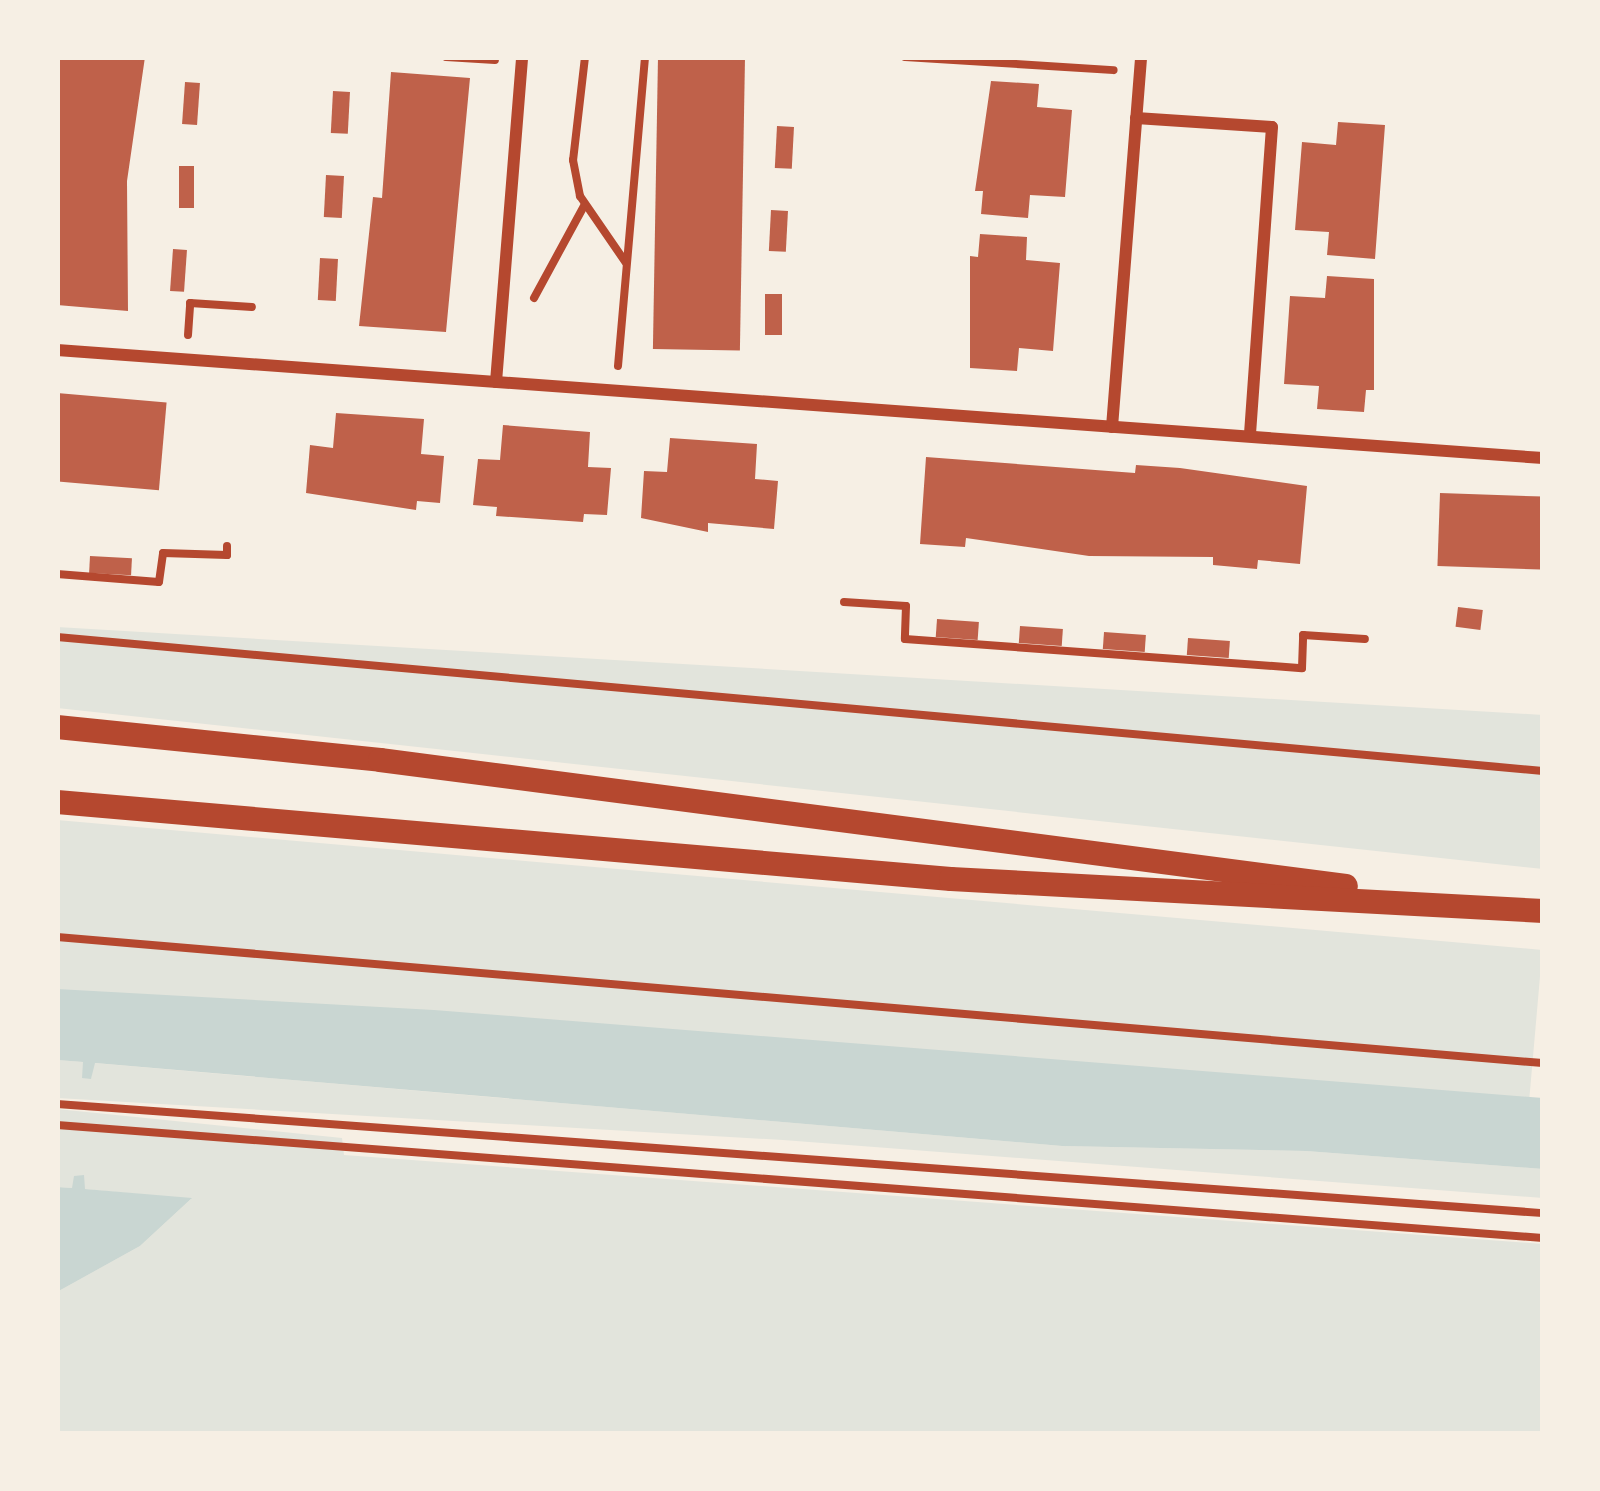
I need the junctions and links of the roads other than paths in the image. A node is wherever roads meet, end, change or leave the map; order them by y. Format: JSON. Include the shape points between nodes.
{"nodes":[{"id":1,"x":522,"y":57,"type":"edge"},
{"id":2,"x":1140,"y":64,"type":"edge"},
{"id":3,"x":1136,"y":118,"type":"junction"},
{"id":4,"x":57,"y":350,"type":"edge"},
{"id":5,"x":496,"y":382,"type":"junction"},
{"id":6,"x":1112,"y":427,"type":"junction"},
{"id":7,"x":1250,"y":433,"type":"junction"},
{"id":8,"x":1543,"y":458,"type":"edge"},
{"id":9,"x":57,"y":727,"type":"edge"},
{"id":10,"x":57,"y":802,"type":"edge"},
{"id":11,"x":1508,"y":909,"type":"junction"},
{"id":12,"x":1543,"y":911,"type":"edge"}],
"edges":[{"from":1,"to":5,"type":"street"},
{"from":2,"to":3,"type":"street"},
{"from":3,"to":6,"type":"street"},
{"from":3,"to":7,"type":"street","via":[[1272,127]]},
{"from":4,"to":5,"type":"street"},
{"from":5,"to":6,"type":"street"},
{"from":6,"to":7,"type":"street"},
{"from":7,"to":8,"type":"street"},
{"from":9,"to":11,"type":"main road","via":[[901,825]]},
{"from":10,"to":11,"type":"main road","via":[[951,879]]},
{"from":11,"to":12,"type":"main road"}]}
